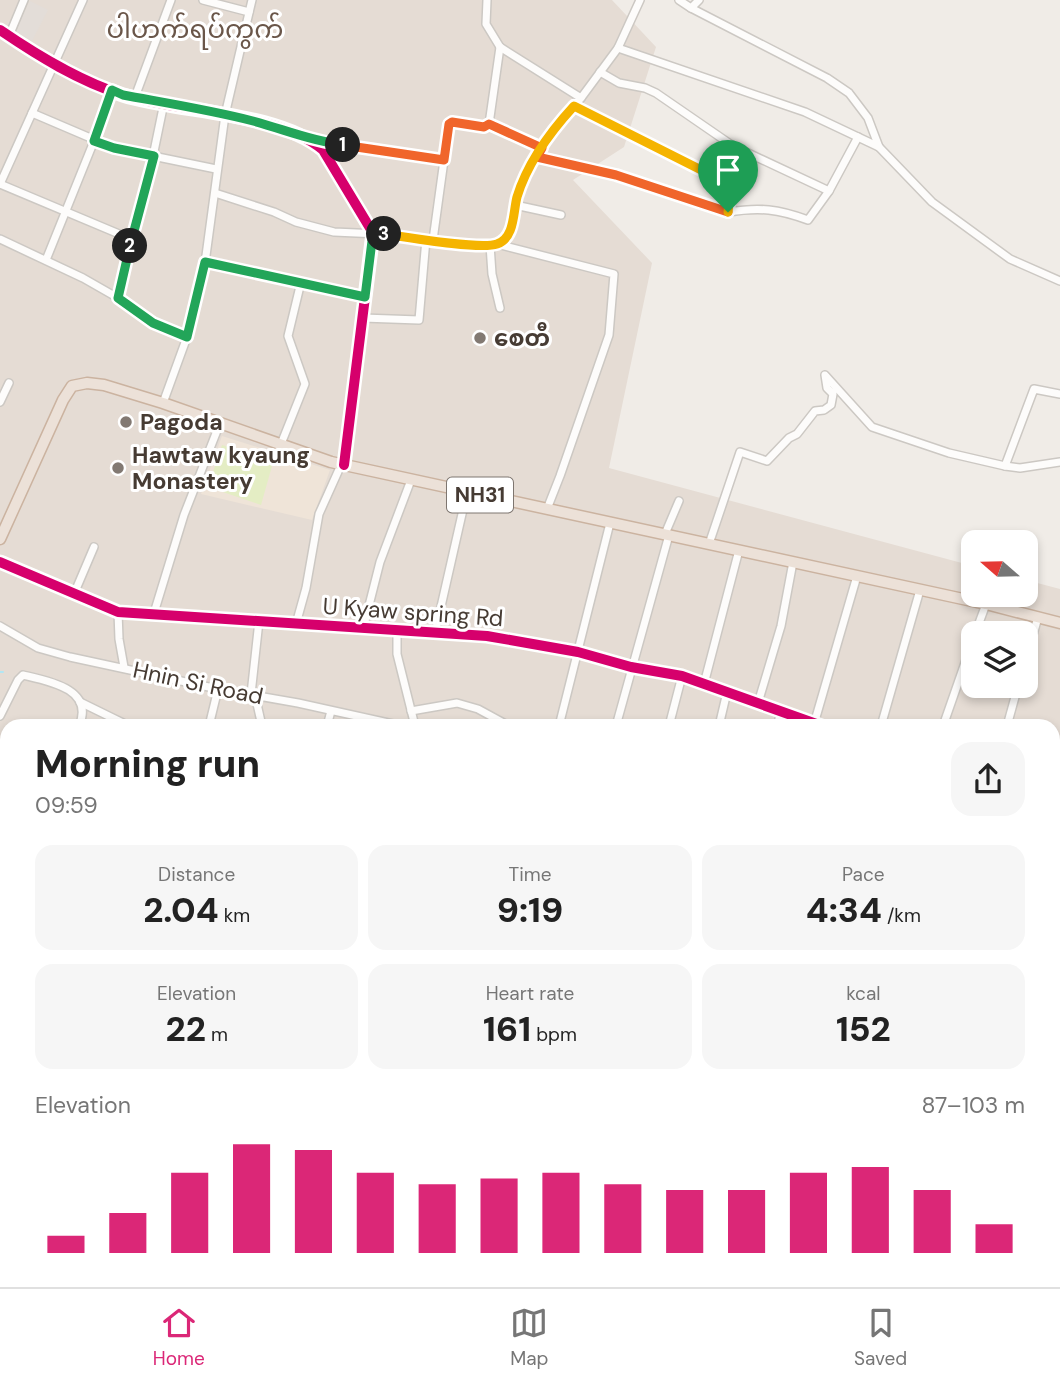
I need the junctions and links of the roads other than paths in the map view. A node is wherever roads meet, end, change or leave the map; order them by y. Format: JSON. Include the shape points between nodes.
{"nodes":[{"id":1,"x":24,"y":0,"type":"edge"},
{"id":2,"x":83,"y":0,"type":"edge"},
{"id":3,"x":171,"y":0,"type":"edge"},
{"id":4,"x":203,"y":0,"type":"edge"},
{"id":5,"x":252,"y":0,"type":"edge"},
{"id":6,"x":487,"y":0,"type":"edge"},
{"id":7,"x":640,"y":0,"type":"edge"},
{"id":8,"x":679,"y":0,"type":"edge"},
{"id":9,"x":699,"y":0,"type":"edge"},
{"id":10,"x":691,"y":8,"type":"junction"},
{"id":11,"x":249,"y":12,"type":"junction"},
{"id":12,"x":0,"y":30,"type":"edge"},
{"id":13,"x":9,"y":36,"type":"junction"},
{"id":14,"x":500,"y":47,"type":"junction"},
{"id":15,"x":618,"y":48,"type":"junction"},
{"id":16,"x":54,"y":65,"type":"junction"},
{"id":17,"x":600,"y":72,"type":"junction"},
{"id":18,"x":112,"y":90,"type":"junction"},
{"id":19,"x":135,"y":97,"type":"junction"},
{"id":20,"x":580,"y":98,"type":"junction"},
{"id":21,"x":164,"y":103,"type":"junction"},
{"id":22,"x":574,"y":106,"type":"junction"},
{"id":23,"x":32,"y":113,"type":"junction"},
{"id":24,"x":225,"y":115,"type":"junction"},
{"id":25,"x":489,"y":124,"type":"junction"},
{"id":26,"x":858,"y":137,"type":"junction"},
{"id":27,"x":94,"y":141,"type":"junction"},
{"id":28,"x":312,"y":141,"type":"junction"},
{"id":29,"x":879,"y":147,"type":"junction"},
{"id":30,"x":542,"y":148,"type":"junction"},
{"id":31,"x":154,"y":156,"type":"junction"},
{"id":32,"x":537,"y":157,"type":"junction"},
{"id":33,"x":444,"y":160,"type":"junction"},
{"id":34,"x":216,"y":169,"type":"junction"},
{"id":35,"x":0,"y":184,"type":"edge"},
{"id":36,"x":829,"y":191,"type":"junction"},
{"id":37,"x":215,"y":193,"type":"junction"},
{"id":38,"x":515,"y":205,"type":"junction"},
{"id":39,"x":66,"y":212,"type":"junction"},
{"id":40,"x":728,"y":212,"type":"junction"},
{"id":41,"x":561,"y":215,"type":"dead end"},
{"id":42,"x":373,"y":233,"type":"junction"},
{"id":43,"x":0,"y":239,"type":"edge"},
{"id":44,"x":131,"y":239,"type":"junction"},
{"id":45,"x":430,"y":240,"type":"junction"},
{"id":46,"x":493,"y":244,"type":"junction"},
{"id":47,"x":46,"y":260,"type":"junction"},
{"id":48,"x":205,"y":262,"type":"junction"},
{"id":49,"x":1060,"y":281,"type":"edge"},
{"id":50,"x":301,"y":282,"type":"junction"},
{"id":51,"x":365,"y":297,"type":"junction"},
{"id":52,"x":118,"y":298,"type":"junction"},
{"id":53,"x":500,"y":309,"type":"dead end"},
{"id":54,"x":363,"y":318,"type":"junction"},
{"id":55,"x":187,"y":337,"type":"junction"},
{"id":56,"x":9,"y":383,"type":"dead end"},
{"id":57,"x":1060,"y":394,"type":"edge"},
{"id":58,"x":0,"y":402,"type":"edge"},
{"id":59,"x":163,"y":403,"type":"junction"},
{"id":60,"x":220,"y":423,"type":"junction"},
{"id":61,"x":281,"y":444,"type":"junction"},
{"id":62,"x":1060,"y":462,"type":"edge"},
{"id":63,"x":343,"y":465,"type":"junction"},
{"id":64,"x":1005,"y":466,"type":"junction"},
{"id":65,"x":411,"y":480,"type":"junction"},
{"id":66,"x":467,"y":492,"type":"junction"},
{"id":67,"x":679,"y":500,"type":"dead end"},
{"id":68,"x":547,"y":509,"type":"junction"},
{"id":69,"x":610,"y":523,"type":"junction"},
{"id":70,"x":667,"y":535,"type":"junction"},
{"id":71,"x":0,"y":539,"type":"edge"},
{"id":72,"x":709,"y":544,"type":"junction"},
{"id":73,"x":94,"y":547,"type":"dead end"},
{"id":74,"x":738,"y":550,"type":"junction"},
{"id":75,"x":0,"y":562,"type":"edge"},
{"id":76,"x":793,"y":562,"type":"junction"},
{"id":77,"x":857,"y":576,"type":"junction"},
{"id":78,"x":920,"y":590,"type":"junction"},
{"id":79,"x":74,"y":594,"type":"junction"},
{"id":80,"x":961,"y":599,"type":"edge"},
{"id":81,"x":998,"y":607,"type":"edge"},
{"id":82,"x":118,"y":612,"type":"junction"},
{"id":83,"x":154,"y":613,"type":"junction"},
{"id":84,"x":1038,"y":617,"type":"junction"},
{"id":85,"x":259,"y":621,"type":"junction"},
{"id":86,"x":1037,"y":621,"type":"edge"},
{"id":87,"x":1060,"y":623,"type":"edge"},
{"id":88,"x":296,"y":624,"type":"junction"},
{"id":89,"x":0,"y":626,"type":"edge"},
{"id":90,"x":363,"y":629,"type":"junction"},
{"id":91,"x":397,"y":631,"type":"junction"},
{"id":92,"x":435,"y":633,"type":"junction"},
{"id":93,"x":578,"y":652,"type":"junction"},
{"id":94,"x":124,"y":667,"type":"junction"},
{"id":95,"x":631,"y":667,"type":"junction"},
{"id":96,"x":961,"y":674,"type":"edge"},
{"id":97,"x":682,"y":676,"type":"junction"},
{"id":98,"x":704,"y":684,"type":"junction"},
{"id":99,"x":218,"y":689,"type":"junction"},
{"id":100,"x":727,"y":692,"type":"junction"},
{"id":101,"x":253,"y":694,"type":"junction"},
{"id":102,"x":1015,"y":698,"type":"edge"},
{"id":103,"x":80,"y":702,"type":"junction"},
{"id":104,"x":758,"y":703,"type":"junction"},
{"id":105,"x":331,"y":710,"type":"junction"},
{"id":106,"x":411,"y":711,"type":"junction"},
{"id":107,"x":781,"y":712,"type":"junction"},
{"id":108,"x":0,"y":716,"type":"edge"},
{"id":109,"x":82,"y":719,"type":"edge"},
{"id":110,"x":115,"y":719,"type":"edge"},
{"id":111,"x":211,"y":719,"type":"edge"},
{"id":112,"x":260,"y":719,"type":"edge"},
{"id":113,"x":329,"y":719,"type":"edge"},
{"id":114,"x":366,"y":719,"type":"edge"},
{"id":115,"x":413,"y":719,"type":"edge"},
{"id":116,"x":496,"y":719,"type":"edge"},
{"id":117,"x":561,"y":719,"type":"edge"},
{"id":118,"x":618,"y":719,"type":"edge"},
{"id":119,"x":671,"y":719,"type":"edge"},
{"id":120,"x":721,"y":719,"type":"edge"},
{"id":121,"x":779,"y":719,"type":"edge"},
{"id":122,"x":801,"y":719,"type":"edge"},
{"id":123,"x":820,"y":719,"type":"edge"},
{"id":124,"x":883,"y":719,"type":"edge"},
{"id":125,"x":945,"y":719,"type":"edge"},
{"id":126,"x":1009,"y":719,"type":"edge"}],
"edges":[{"from":1,"to":13,"type":"street"},
{"from":2,"to":16,"type":"street"},
{"from":3,"to":19,"type":"street"},
{"from":4,"to":11,"type":"street"},
{"from":5,"to":11,"type":"street"},
{"from":6,"to":14,"type":"street","via":[[486,24]]},
{"from":7,"to":15,"type":"street"},
{"from":8,"to":10,"type":"street"},
{"from":9,"to":10,"type":"street"},
{"from":10,"to":29,"type":"street","via":[[849,93],[868,118]]},
{"from":11,"to":24,"type":"street"},
{"from":12,"to":13,"type":"street"},
{"from":13,"to":16,"type":"street"},
{"from":14,"to":20,"type":"street"},
{"from":14,"to":25,"type":"street"},
{"from":15,"to":17,"type":"street"},
{"from":15,"to":26,"type":"street","via":[[805,112]]},
{"from":16,"to":18,"type":"street"},
{"from":16,"to":23,"type":"street"},
{"from":17,"to":20,"type":"street"},
{"from":17,"to":36,"type":"street","via":[[619,83],[656,93],[733,146]]},
{"from":18,"to":19,"type":"street"},
{"from":18,"to":27,"type":"street"},
{"from":19,"to":21,"type":"street"},
{"from":20,"to":22,"type":"street"},
{"from":21,"to":24,"type":"street"},
{"from":21,"to":31,"type":"street"},
{"from":22,"to":30,"type":"street"},
{"from":22,"to":40,"type":"street","via":[[731,185]]},
{"from":23,"to":27,"type":"street"},
{"from":23,"to":35,"type":"street"},
{"from":24,"to":28,"type":"street"},
{"from":24,"to":34,"type":"street"},
{"from":25,"to":30,"type":"street"},
{"from":25,"to":33,"type":"street","via":[[449,124]]},
{"from":26,"to":29,"type":"street"},
{"from":26,"to":36,"type":"street"},
{"from":27,"to":31,"type":"street"},
{"from":27,"to":39,"type":"street"},
{"from":28,"to":33,"type":"street"},
{"from":28,"to":42,"type":"street","via":[[323,150]]},
{"from":29,"to":49,"type":"street","via":[[932,202],[1010,259]]},
{"from":30,"to":32,"type":"street"},
{"from":31,"to":34,"type":"street"},
{"from":31,"to":44,"type":"street"},
{"from":32,"to":38,"type":"street"},
{"from":32,"to":40,"type":"street","via":[[616,175]]},
{"from":33,"to":45,"type":"street"},
{"from":34,"to":37,"type":"street"},
{"from":35,"to":39,"type":"street"},
{"from":36,"to":40,"type":"street","via":[[808,220],[781,210]]},
{"from":37,"to":42,"type":"street","via":[[313,227]]},
{"from":37,"to":48,"type":"street"},
{"from":38,"to":41,"type":"street"},
{"from":38,"to":46,"type":"street","via":[[506,237]]},
{"from":39,"to":44,"type":"street"},
{"from":39,"to":47,"type":"street"},
{"from":42,"to":45,"type":"street"},
{"from":42,"to":51,"type":"street"},
{"from":43,"to":47,"type":"street"},
{"from":44,"to":52,"type":"street"},
{"from":45,"to":46,"type":"street"},
{"from":45,"to":54,"type":"street","via":[[419,320]]},
{"from":46,"to":53,"type":"street","via":[[492,274]]},
{"from":46,"to":68,"type":"street","via":[[614,274],[609,335]]},
{"from":47,"to":52,"type":"street"},
{"from":48,"to":50,"type":"street"},
{"from":48,"to":55,"type":"street"},
{"from":50,"to":51,"type":"street"},
{"from":50,"to":61,"type":"street","via":[[288,336],[305,384]]},
{"from":51,"to":54,"type":"street"},
{"from":52,"to":55,"type":"street","via":[[153,323]]},
{"from":54,"to":63,"type":"street"},
{"from":55,"to":59,"type":"street"},
{"from":56,"to":58,"type":"street"},
{"from":57,"to":64,"type":"street","via":[[1034,389]]},
{"from":59,"to":60,"type":"highway","number":"NH31"},
{"from":59,"to":71,"type":"highway","number":"NH31","via":[[104,385],[72,386]]},
{"from":60,"to":61,"type":"highway","number":"NH31"},
{"from":60,"to":83,"type":"street","via":[[184,515]]},
{"from":61,"to":63,"type":"highway","number":"NH31"},
{"from":62,"to":64,"type":"street"},
{"from":63,"to":65,"type":"highway","number":"NH31"},
{"from":63,"to":88,"type":"street","via":[[319,514]]},
{"from":64,"to":72,"type":"street","via":[[872,427],[825,375],[833,394],[831,405],[815,411],[767,461],[740,452]]},
{"from":65,"to":66,"type":"highway","number":"NH31"},
{"from":65,"to":90,"type":"street","via":[[380,562]]},
{"from":66,"to":68,"type":"highway","number":"NH31"},
{"from":66,"to":92,"type":"street"},
{"from":67,"to":70,"type":"street"},
{"from":68,"to":69,"type":"highway","number":"NH31"},
{"from":69,"to":70,"type":"highway","number":"NH31"},
{"from":69,"to":93,"type":"street"},
{"from":70,"to":72,"type":"highway","number":"NH31"},
{"from":70,"to":95,"type":"street"},
{"from":72,"to":74,"type":"highway","number":"NH31"},
{"from":73,"to":79,"type":"street"},
{"from":74,"to":76,"type":"highway","number":"NH31"},
{"from":74,"to":98,"type":"street"},
{"from":75,"to":79,"type":"street","name":"U Kyaw spring Rd"},
{"from":76,"to":77,"type":"highway","number":"NH31"},
{"from":76,"to":104,"type":"street","via":[[781,626]]},
{"from":77,"to":78,"type":"highway","number":"NH31"},
{"from":77,"to":123,"type":"street"},
{"from":78,"to":80,"type":"highway","number":"NH31"},
{"from":78,"to":124,"type":"street"},
{"from":79,"to":82,"type":"street","name":"U Kyaw spring Rd"},
{"from":81,"to":84,"type":"highway","number":"NH31"},
{"from":82,"to":83,"type":"street","name":"U Kyaw spring Rd"},
{"from":82,"to":94,"type":"street"},
{"from":83,"to":85,"type":"street","name":"U Kyaw spring Rd"},
{"from":84,"to":86,"type":"street"},
{"from":84,"to":87,"type":"highway","number":"NH31"},
{"from":85,"to":88,"type":"street","name":"U Kyaw spring Rd"},
{"from":85,"to":101,"type":"street"},
{"from":88,"to":90,"type":"street","name":"U Kyaw spring Rd"},
{"from":89,"to":94,"type":"street","name":"Hnin Si Road","via":[[38,648]]},
{"from":90,"to":91,"type":"street","name":"U Kyaw spring Rd"},
{"from":91,"to":92,"type":"street","name":"U Kyaw spring Rd"},
{"from":91,"to":106,"type":"street","via":[[397,654]]},
{"from":92,"to":93,"type":"street","name":"U Kyaw spring Rd","via":[[487,636]]},
{"from":93,"to":95,"type":"street","name":"U Kyaw spring Rd"},
{"from":93,"to":117,"type":"street"},
{"from":94,"to":99,"type":"street","name":"Hnin Si Road"},
{"from":95,"to":97,"type":"street","name":"U Kyaw spring Rd"},
{"from":95,"to":118,"type":"street"},
{"from":96,"to":125,"type":"street"},
{"from":97,"to":98,"type":"street","name":"U Kyaw spring Rd"},
{"from":97,"to":119,"type":"street"},
{"from":98,"to":100,"type":"street","name":"U Kyaw spring Rd"},
{"from":99,"to":101,"type":"street","name":"Hnin Si Road"},
{"from":99,"to":111,"type":"street"},
{"from":100,"to":104,"type":"street","name":"U Kyaw spring Rd"},
{"from":100,"to":120,"type":"street"},
{"from":101,"to":105,"type":"street","name":"Hnin Si Road"},
{"from":101,"to":112,"type":"street"},
{"from":102,"to":126,"type":"street"},
{"from":103,"to":108,"type":"street","via":[[55,682],[23,675]]},
{"from":103,"to":109,"type":"street"},
{"from":103,"to":110,"type":"street"},
{"from":104,"to":107,"type":"street","name":"U Kyaw spring Rd"},
{"from":105,"to":113,"type":"street"},
{"from":105,"to":114,"type":"street","name":"Hnin Si Road"},
{"from":106,"to":115,"type":"street"},
{"from":106,"to":116,"type":"street","via":[[457,703]]},
{"from":107,"to":121,"type":"street"},
{"from":107,"to":122,"type":"street","name":"U Kyaw spring Rd"}]}
